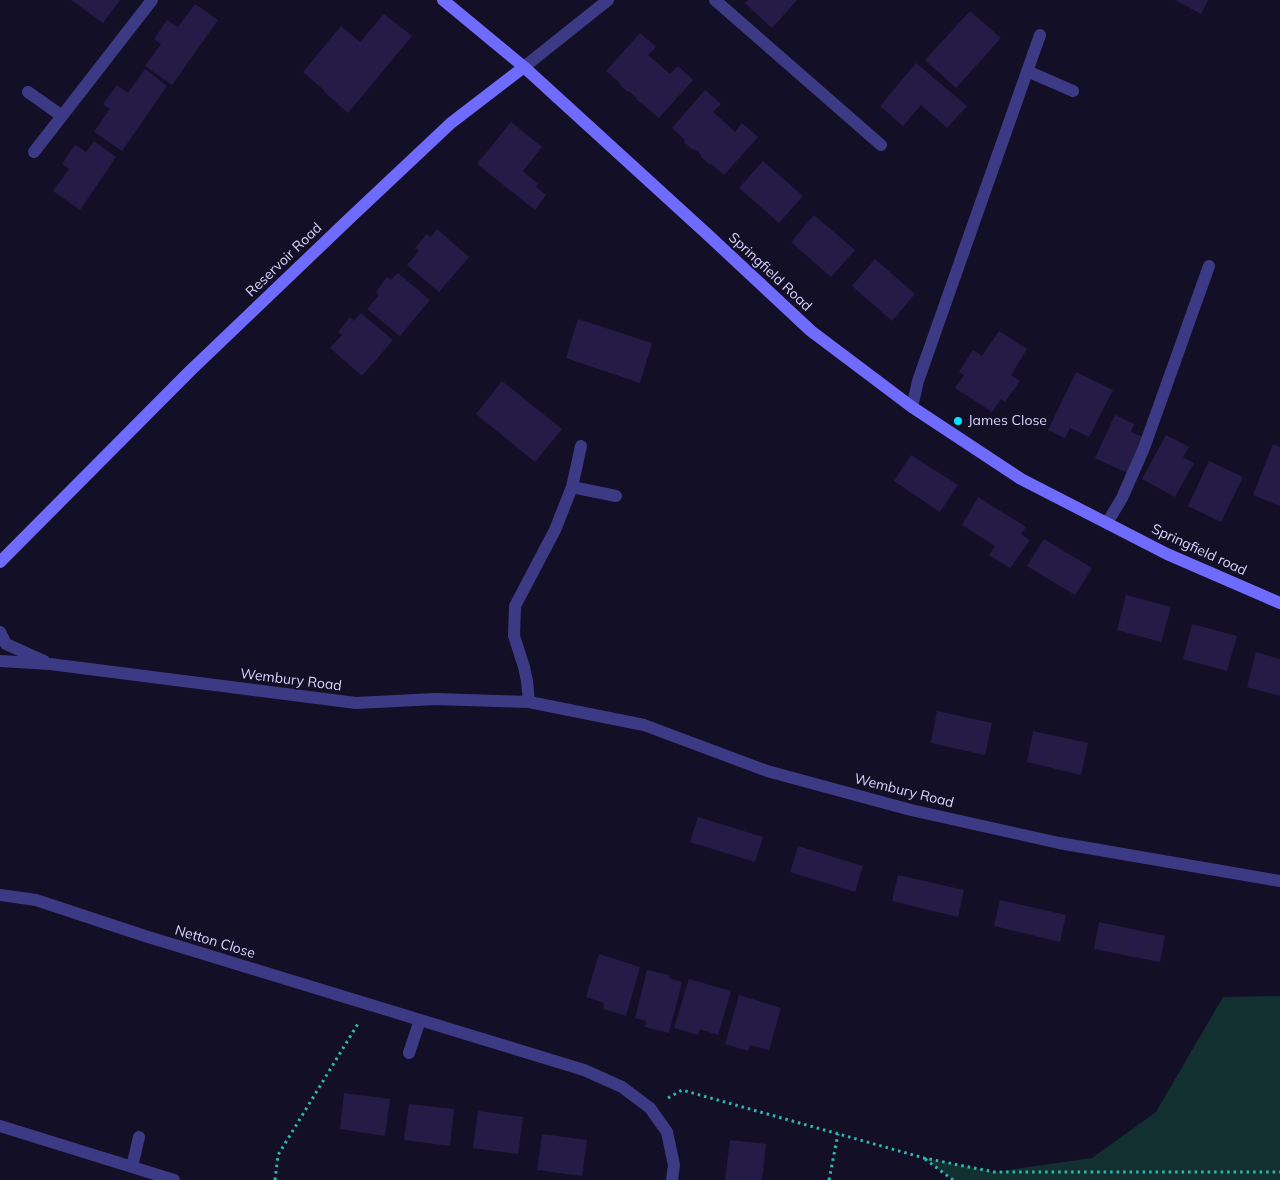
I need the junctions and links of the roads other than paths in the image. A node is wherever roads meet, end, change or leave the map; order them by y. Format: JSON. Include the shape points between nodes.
{"nodes":[{"id":1,"x":152,"y":0,"type":"edge"},
{"id":2,"x":443,"y":0,"type":"edge"},
{"id":3,"x":608,"y":0,"type":"edge"},
{"id":4,"x":715,"y":0,"type":"edge"},
{"id":5,"x":1040,"y":35,"type":"dead end"},
{"id":6,"x":524,"y":67,"type":"junction"},
{"id":7,"x":1027,"y":71,"type":"junction"},
{"id":8,"x":1073,"y":91,"type":"dead end"},
{"id":9,"x":28,"y":92,"type":"dead end"},
{"id":10,"x":62,"y":116,"type":"junction"},
{"id":11,"x":880,"y":145,"type":"dead end"},
{"id":12,"x":34,"y":152,"type":"dead end"},
{"id":13,"x":1208,"y":266,"type":"dead end"},
{"id":14,"x":912,"y":406,"type":"junction"},
{"id":15,"x":581,"y":446,"type":"dead end"},
{"id":16,"x":572,"y":487,"type":"junction"},
{"id":17,"x":616,"y":496,"type":"dead end"},
{"id":18,"x":1107,"y":523,"type":"junction"},
{"id":19,"x":0,"y":562,"type":"edge"},
{"id":20,"x":1280,"y":603,"type":"edge"},
{"id":21,"x":0,"y":632,"type":"edge"},
{"id":22,"x":0,"y":661,"type":"edge"},
{"id":23,"x":50,"y":664,"type":"junction"},
{"id":24,"x":528,"y":702,"type":"junction"},
{"id":25,"x":1280,"y":881,"type":"edge"},
{"id":26,"x":0,"y":895,"type":"edge"},
{"id":27,"x":420,"y":1020,"type":"junction"},
{"id":28,"x":409,"y":1053,"type":"dead end"},
{"id":29,"x":0,"y":1126,"type":"edge"},
{"id":30,"x":139,"y":1137,"type":"dead end"},
{"id":31,"x":132,"y":1167,"type":"junction"},
{"id":32,"x":174,"y":1180,"type":"edge"},
{"id":33,"x":672,"y":1180,"type":"edge"}],
"edges":[{"from":1,"to":10,"type":"street"},
{"from":2,"to":6,"type":"street","name":"Springfield Road"},
{"from":3,"to":6,"type":"street","name":"Reservoir Road"},
{"from":4,"to":11,"type":"street"},
{"from":5,"to":7,"type":"street"},
{"from":6,"to":14,"type":"street","name":"Springfield Road","via":[[811,331]]},
{"from":6,"to":19,"type":"street","name":"Reservoir Road","via":[[451,123],[362,206],[190,371]]},
{"from":7,"to":8,"type":"street"},
{"from":7,"to":14,"type":"street"},
{"from":9,"to":10,"type":"street"},
{"from":10,"to":12,"type":"street"},
{"from":13,"to":18,"type":"street","via":[[1144,448]]},
{"from":14,"to":18,"type":"street","name":"Springfield Road","via":[[1021,478]]},
{"from":15,"to":16,"type":"street"},
{"from":16,"to":17,"type":"street"},
{"from":16,"to":24,"type":"street","via":[[555,530],[515,606],[514,636],[524,666]]},
{"from":18,"to":20,"type":"street","name":"Springfield road","via":[[1167,554]]},
{"from":21,"to":23,"type":"street","name":"Wembury Road","via":[[6,644]]},
{"from":22,"to":23,"type":"street","name":"Wembury Road"},
{"from":23,"to":24,"type":"street","name":"Wembury Road","via":[[356,703],[435,698]]},
{"from":24,"to":25,"type":"street","name":"Wembury Road","via":[[644,725],[767,771],[911,810],[1059,843]]},
{"from":26,"to":27,"type":"street","name":"Netton Close","via":[[36,900]]},
{"from":27,"to":28,"type":"street"},
{"from":27,"to":33,"type":"street","name":"Netton Close","via":[[584,1070],[622,1087],[650,1108],[667,1132],[674,1165]]},
{"from":29,"to":31,"type":"street"},
{"from":30,"to":31,"type":"street"},
{"from":31,"to":32,"type":"street"}]}
